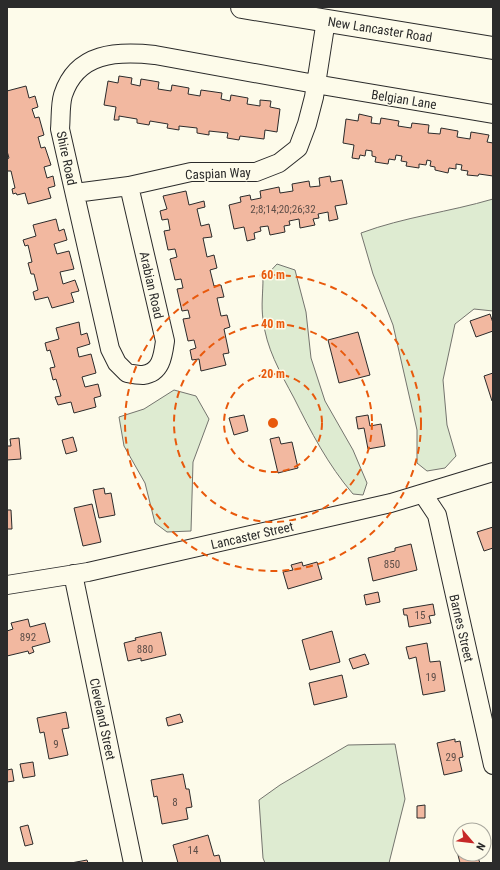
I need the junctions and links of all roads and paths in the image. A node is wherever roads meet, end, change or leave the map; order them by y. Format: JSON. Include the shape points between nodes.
{"nodes":[{"id":1,"x":242,"y":7,"type":"edge"},
{"id":2,"x":298,"y":11,"type":"edge"},
{"id":3,"x":326,"y":20,"type":"junction"},
{"id":4,"x":493,"y":48,"type":"edge"},
{"id":5,"x":316,"y":84,"type":"junction"},
{"id":6,"x":493,"y":114,"type":"edge"},
{"id":7,"x":129,"y":186,"type":"junction"},
{"id":8,"x":75,"y":193,"type":"junction"},
{"id":9,"x":144,"y":375,"type":"joint"},
{"id":10,"x":493,"y":472,"type":"edge"},
{"id":11,"x":423,"y":494,"type":"junction"},
{"id":12,"x":73,"y":574,"type":"junction"},
{"id":13,"x":7,"y":586,"type":"edge"},
{"id":14,"x":488,"y":722,"type":"edge"},
{"id":15,"x":493,"y":765,"type":"edge"},
{"id":16,"x":133,"y":863,"type":"edge"}],
"edges":[{"from":1,"to":2,"type":"main road","name":"New Lancaster Road"},
{"from":2,"to":3,"type":"main road","name":"New Lancaster Road"},
{"from":3,"to":4,"type":"main road","name":"New Lancaster Road"},
{"from":3,"to":5,"type":"street","name":"Caspian Way"},
{"from":5,"to":6,"type":"street","name":"Belgian Lane"},
{"from":5,"to":7,"type":"street","name":"Caspian Way","via":[[307,124],[298,148],[279,164],[256,172],[191,172]]},
{"from":5,"to":8,"type":"street","name":"Shire Road","via":[[155,55],[106,55],[90,61],[71,78],[62,96],[60,129]]},
{"from":7,"to":8,"type":"street","name":"Caspian Way"},
{"from":7,"to":9,"type":"street","name":"Arabian Road","via":[[165,341],[163,359],[154,371]]},
{"from":8,"to":9,"type":"street","name":"Shire Road","via":[[110,349],[117,363],[127,373]]},
{"from":10,"to":11,"type":"street","name":"Lancaster Street"},
{"from":11,"to":12,"type":"street","name":"Lancaster Street"},
{"from":11,"to":14,"type":"street","name":"Barnes Street","via":[[436,515]]},
{"from":12,"to":13,"type":"street","name":"Lancaster Street"},
{"from":12,"to":16,"type":"street","name":"Cleveland Street"},
{"from":14,"to":15,"type":"street","name":"Barnes Street"}]}
